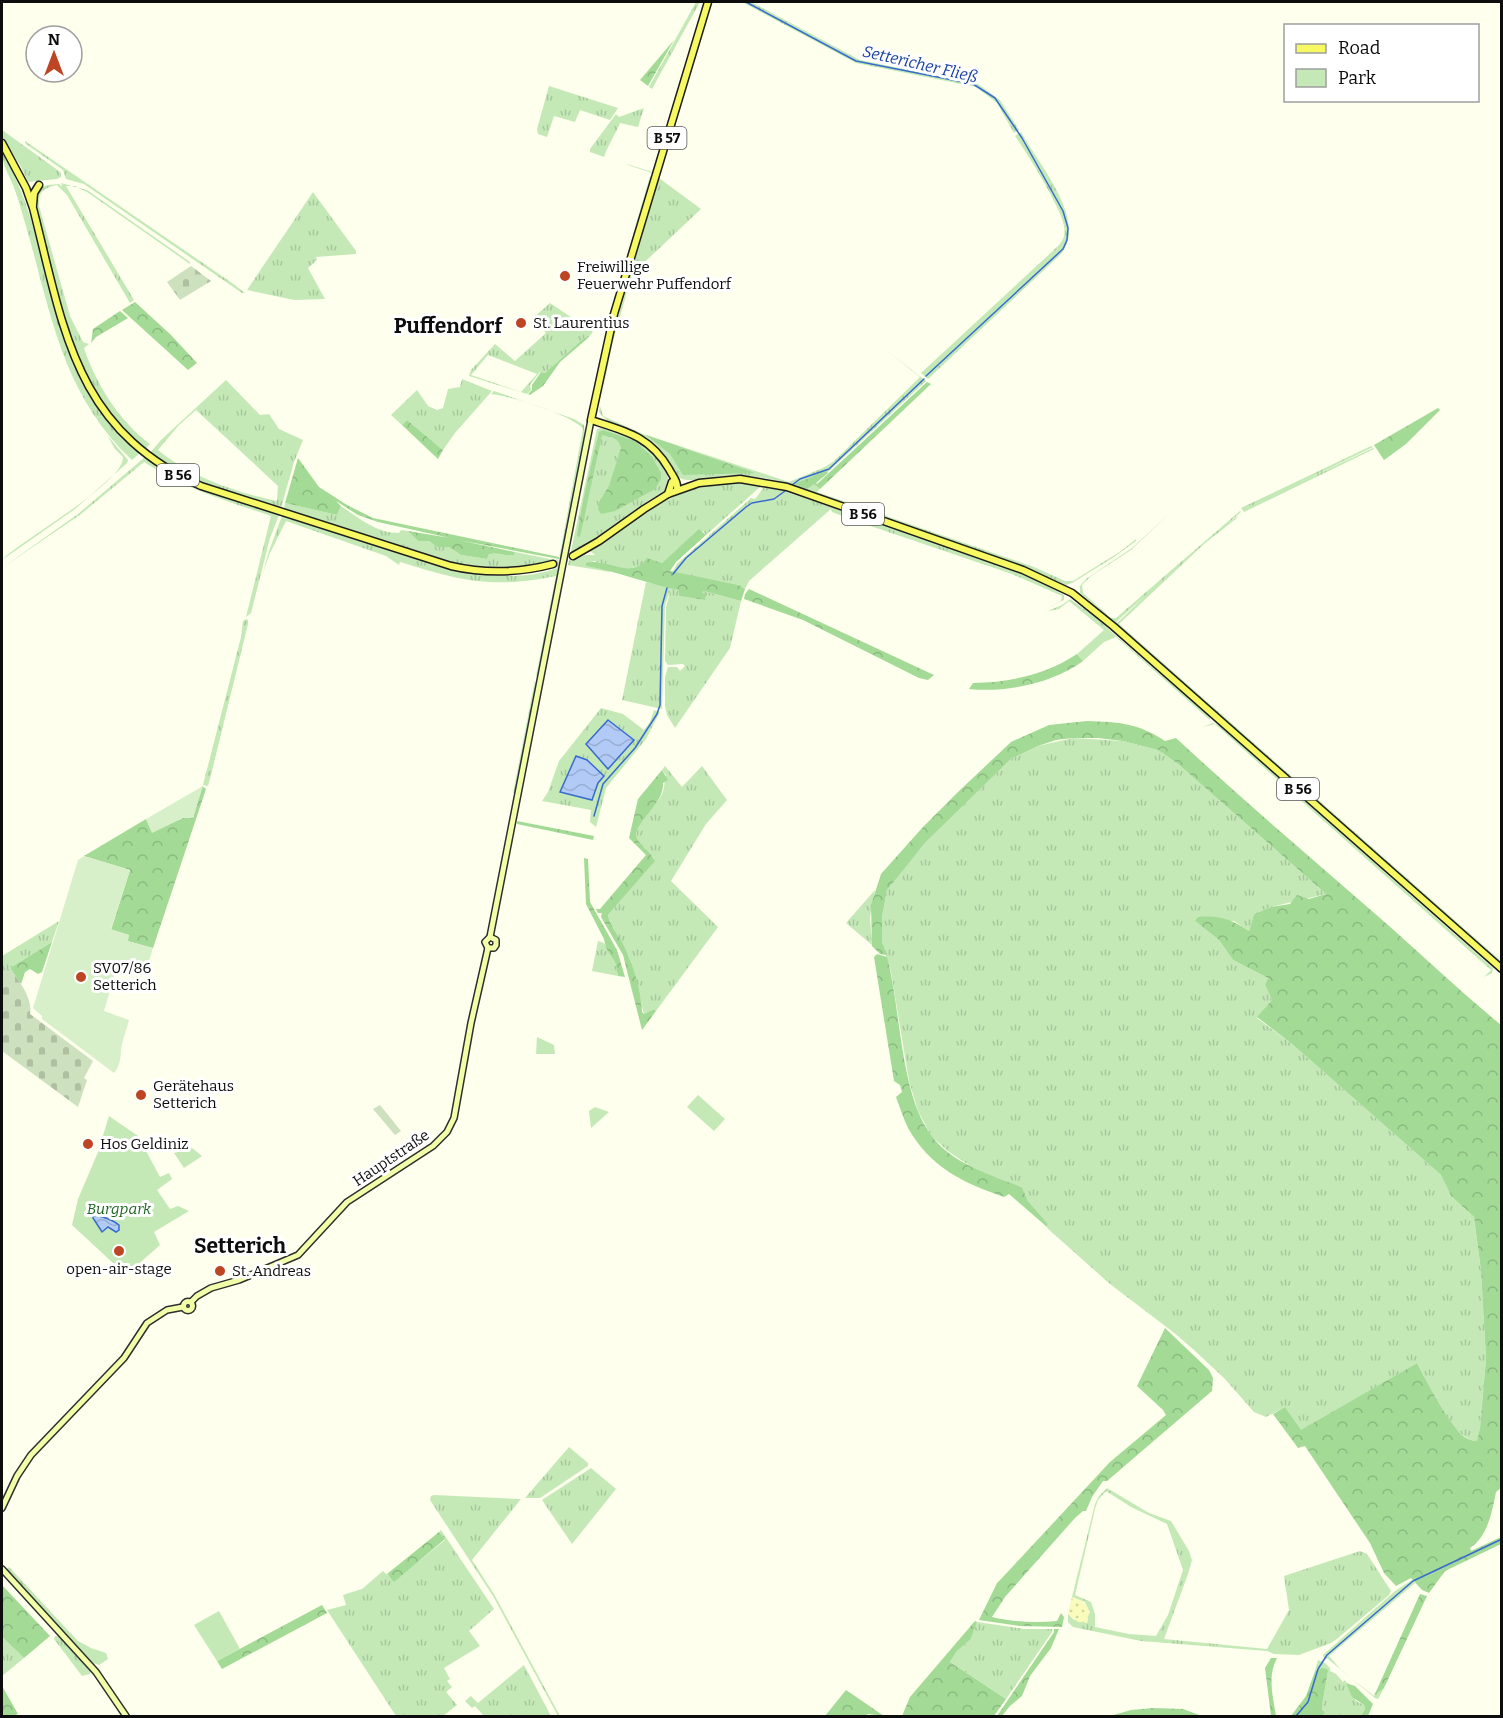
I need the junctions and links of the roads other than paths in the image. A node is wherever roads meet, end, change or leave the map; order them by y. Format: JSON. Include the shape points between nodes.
{"nodes":[{"id":1,"x":708,"y":2,"type":"edge"},
{"id":2,"x":2,"y":143,"type":"edge"},
{"id":3,"x":39,"y":185,"type":"dead end"},
{"id":4,"x":33,"y":208,"type":"junction"},
{"id":5,"x":591,"y":420,"type":"junction"},
{"id":6,"x":674,"y":480,"type":"junction"},
{"id":7,"x":693,"y":484,"type":"junction"},
{"id":8,"x":678,"y":490,"type":"junction"},
{"id":9,"x":668,"y":494,"type":"junction"},
{"id":10,"x":573,"y":556,"type":"tunnel mouth"},
{"id":11,"x":553,"y":564,"type":"tunnel mouth"},
{"id":12,"x":1502,"y":969,"type":"edge"},
{"id":13,"x":2,"y":1508,"type":"edge"},
{"id":14,"x":2,"y":1569,"type":"edge"},
{"id":15,"x":126,"y":1716,"type":"edge"}],
"edges":[{"from":1,"to":5,"type":"main road","number":"B 57","via":[[614,314]]},
{"from":2,"to":4,"type":"main road","number":"B 56"},
{"from":3,"to":4,"type":"main road","via":[[34,192]]},
{"from":4,"to":11,"type":"main road","number":"B 56","via":[[67,337],[80,371],[115,426],[152,459],[201,486],[451,566],[502,572]]},
{"from":5,"to":6,"type":"main road","via":[[647,442],[662,457]]},
{"from":5,"to":13,"type":"main road","name":"Hauptstraße","via":[[490,937],[496,945],[488,948],[454,1118],[433,1146],[347,1202],[298,1255],[212,1288],[197,1296],[190,1310],[174,1308],[143,1327],[124,1358],[32,1455]]},
{"from":6,"to":7,"type":"main road"},
{"from":6,"to":8,"type":"main road"},
{"from":6,"to":9,"type":"main road"},
{"from":7,"to":8,"type":"main road","number":"B 56"},
{"from":7,"to":12,"type":"main road","number":"B 56","via":[[741,479],[787,487],[1061,586],[1113,626]]},
{"from":8,"to":9,"type":"main road","number":"B 56"},
{"from":9,"to":10,"type":"main road","number":"B 56"},
{"from":14,"to":15,"type":"main road","via":[[96,1672]]}]}
